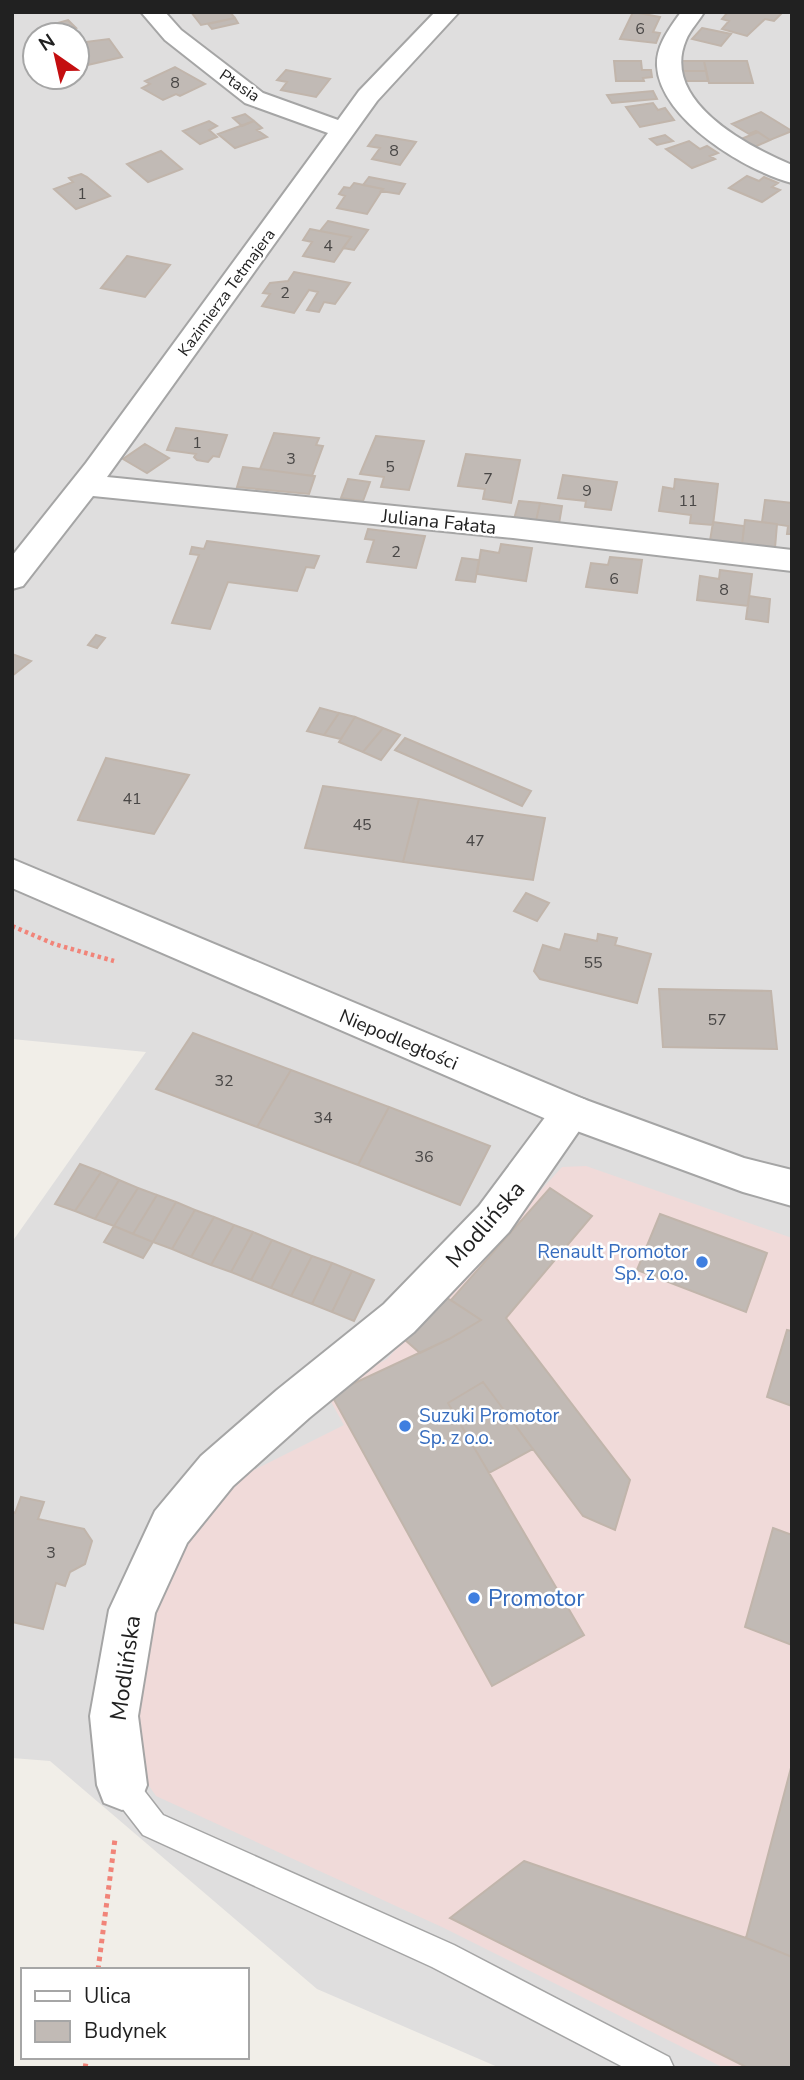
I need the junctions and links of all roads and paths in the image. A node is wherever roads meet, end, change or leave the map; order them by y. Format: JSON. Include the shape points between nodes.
{"nodes":[{"id":1,"x":152,"y":12,"type":"edge"},
{"id":2,"x":448,"y":12,"type":"edge"},
{"id":3,"x":693,"y":12,"type":"edge"},
{"id":4,"x":344,"y":130,"type":"junction"},
{"id":5,"x":792,"y":176,"type":"edge"},
{"id":6,"x":85,"y":485,"type":"junction"},
{"id":7,"x":792,"y":561,"type":"edge"},
{"id":8,"x":12,"y":578,"type":"edge"},
{"id":9,"x":12,"y":873,"type":"edge"},
{"id":10,"x":572,"y":1112,"type":"junction"},
{"id":11,"x":792,"y":1188,"type":"edge"},
{"id":12,"x":122,"y":1785,"type":"junction"},
{"id":13,"x":98,"y":1968,"type":"edge"},
{"id":14,"x":658,"y":2068,"type":"edge"}],
"edges":[{"from":1,"to":4,"type":"street","name":"Ptasia","via":[[173,35],[254,98]]},
{"from":2,"to":4,"type":"street","name":"Kazimierza Tetmajera","via":[[368,96]]},
{"from":3,"to":5,"type":"street","via":[[678,28],[669,53],[670,76],[681,99],[732,146]]},
{"from":4,"to":6,"type":"street","name":"Kazimierza Tetmajera"},
{"from":6,"to":7,"type":"street","name":"Juliana Fałata"},
{"from":6,"to":8,"type":"street","name":"Kazimierza Tetmajera"},
{"from":9,"to":10,"type":"street","name":"Niepodległości"},
{"from":10,"to":11,"type":"street","name":"Niepodległości","via":[[743,1175]]},
{"from":10,"to":12,"type":"street","name":"Modlińska","via":[[494,1219],[399,1318],[217,1471],[171,1527],[132,1610],[114,1716]]},
{"from":12,"to":13,"type":"path"},
{"from":12,"to":14,"type":"lane","via":[[153,1825],[443,1956]]}]}
